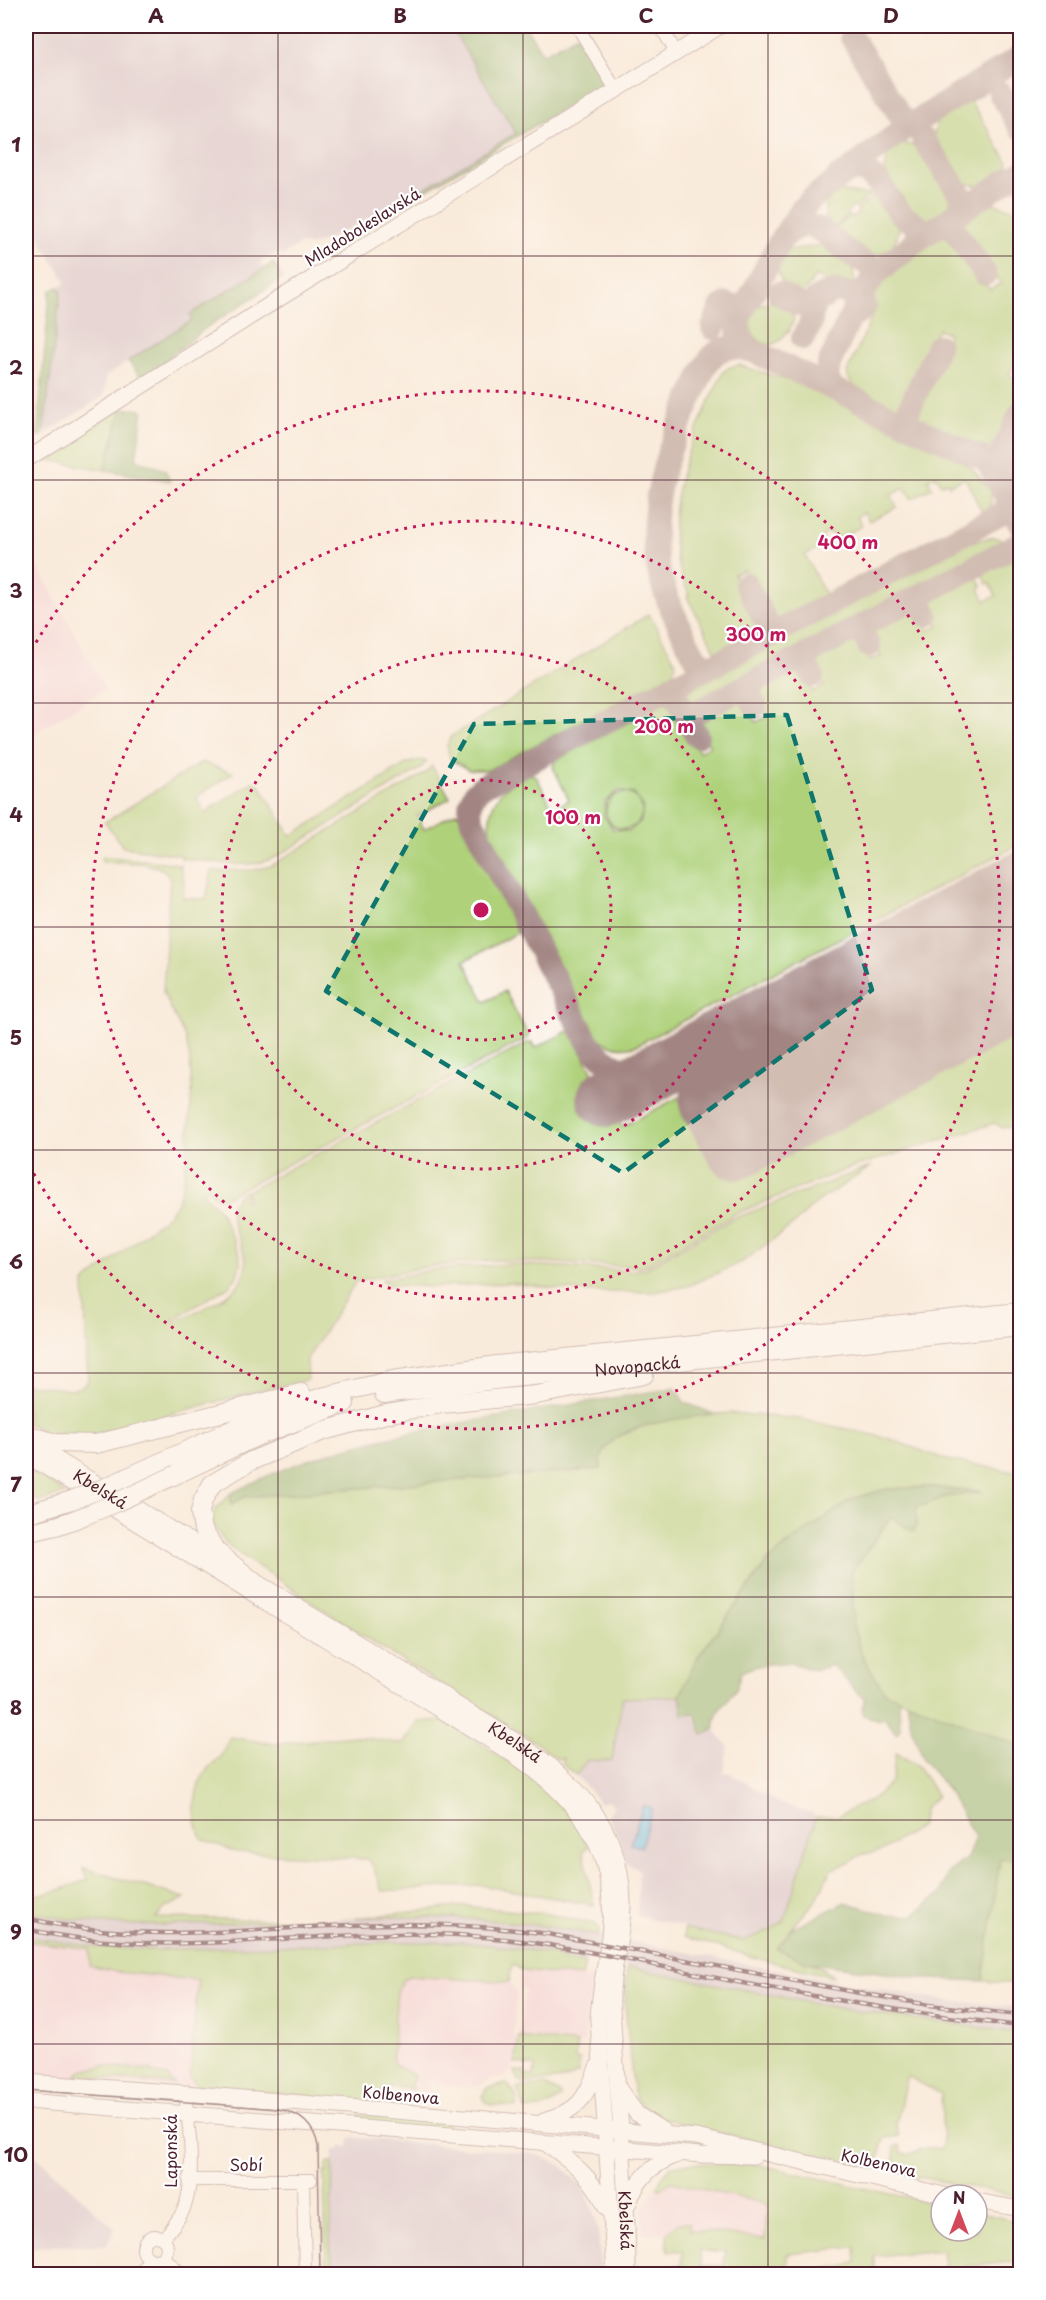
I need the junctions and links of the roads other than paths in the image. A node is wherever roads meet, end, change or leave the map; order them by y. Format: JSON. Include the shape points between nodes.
{"nodes":[{"id":1,"x":578,"y":26,"type":"edge"},
{"id":2,"x":660,"y":26,"type":"edge"},
{"id":3,"x":720,"y":26,"type":"edge"},
{"id":4,"x":676,"y":52,"type":"junction"},
{"id":5,"x":616,"y":90,"type":"junction"},
{"id":6,"x":26,"y":460,"type":"edge"},
{"id":7,"x":1020,"y":1312,"type":"edge"},
{"id":8,"x":1020,"y":1326,"type":"edge"},
{"id":9,"x":760,"y":1352,"type":"junction"},
{"id":10,"x":415,"y":1376,"type":"junction"},
{"id":11,"x":26,"y":1434,"type":"edge"},
{"id":12,"x":26,"y":1442,"type":"edge"},
{"id":13,"x":26,"y":1455,"type":"edge"},
{"id":14,"x":26,"y":1514,"type":"edge"},
{"id":15,"x":26,"y":1533,"type":"edge"},
{"id":16,"x":252,"y":1580,"type":"junction"},
{"id":17,"x":446,"y":1698,"type":"joint"},
{"id":18,"x":599,"y":2058,"type":"junction"},
{"id":19,"x":26,"y":2082,"type":"edge"},
{"id":20,"x":618,"y":2087,"type":"junction"},
{"id":21,"x":185,"y":2093,"type":"junction"},
{"id":22,"x":26,"y":2102,"type":"edge"},
{"id":23,"x":188,"y":2114,"type":"junction"},
{"id":24,"x":537,"y":2123,"type":"junction"},
{"id":25,"x":604,"y":2129,"type":"junction"},
{"id":26,"x":621,"y":2131,"type":"junction"},
{"id":27,"x":675,"y":2135,"type":"junction"},
{"id":28,"x":543,"y":2143,"type":"junction"},
{"id":29,"x":606,"y":2148,"type":"junction"},
{"id":30,"x":622,"y":2149,"type":"junction"},
{"id":31,"x":682,"y":2154,"type":"junction"},
{"id":32,"x":772,"y":2156,"type":"junction"},
{"id":33,"x":189,"y":2180,"type":"junction"},
{"id":34,"x":929,"y":2192,"type":"edge"},
{"id":35,"x":989,"y":2204,"type":"edge"},
{"id":36,"x":1020,"y":2210,"type":"edge"},
{"id":37,"x":627,"y":2211,"type":"junction"},
{"id":38,"x":611,"y":2219,"type":"junction"},
{"id":39,"x":163,"y":2239,"type":"junction"},
{"id":40,"x":163,"y":2257,"type":"junction"},
{"id":41,"x":149,"y":2259,"type":"junction"},
{"id":42,"x":139,"y":2274,"type":"edge"},
{"id":43,"x":182,"y":2274,"type":"edge"},
{"id":44,"x":305,"y":2274,"type":"edge"},
{"id":45,"x":615,"y":2274,"type":"edge"},
{"id":46,"x":628,"y":2274,"type":"edge"}],
"edges":[{"from":1,"to":5,"type":"street"},
{"from":2,"to":4,"type":"street"},
{"from":3,"to":4,"type":"main road","name":"Mladoboleslavská"},
{"from":4,"to":5,"type":"main road","name":"Mladoboleslavská"},
{"from":5,"to":6,"type":"main road","name":"Mladoboleslavská","via":[[269,304]]},
{"from":7,"to":10,"type":"highway","name":"Novopacká"},
{"from":8,"to":9,"type":"highway","name":"Novopacká"},
{"from":9,"to":15,"type":"highway","name":"Novopacká","bridge":true,"via":[[401,1391],[362,1399],[260,1435],[87,1515]]},
{"from":9,"to":16,"type":"highway","via":[[559,1391],[402,1411],[323,1431],[267,1453],[212,1484],[200,1512],[203,1530],[216,1551]]},
{"from":10,"to":11,"type":"highway","via":[[346,1383],[96,1444],[56,1443]]},
{"from":10,"to":14,"type":"highway","bridge":true,"via":[[322,1397],[260,1417],[106,1487]]},
{"from":12,"to":16,"type":"highway","name":"Kbelská"},
{"from":13,"to":18,"type":"main road","name":"Kbelská","via":[[514,1755],[568,1799],[599,1849],[609,1890],[610,1926],[599,2000]]},
{"from":16,"to":17,"type":"highway","name":"Kbelská"},
{"from":17,"to":20,"type":"main road","name":"Kbelská","via":[[562,1774],[587,1801],[605,1829],[622,1889],[612,1996]]},
{"from":18,"to":24,"type":"main road","via":[[590,2087],[579,2105]]},
{"from":18,"to":25,"type":"main road","name":"Kbelská"},
{"from":19,"to":21,"type":"main road","name":"Kolbenova"},
{"from":20,"to":26,"type":"main road","name":"Kbelská"},
{"from":20,"to":27,"type":"main road","via":[[637,2114]]},
{"from":21,"to":23,"type":"street","name":"Laponská"},
{"from":21,"to":24,"type":"main road","name":"Kolbenova"},
{"from":22,"to":23,"type":"main road","name":"Kolbenova"},
{"from":23,"to":28,"type":"main road","name":"Kolbenova"},
{"from":23,"to":33,"type":"street","name":"Laponská"},
{"from":24,"to":25,"type":"main road","name":"Kolbenova"},
{"from":25,"to":26,"type":"main road","name":"Kolbenova"},
{"from":25,"to":29,"type":"main road","name":"Kbelská"},
{"from":26,"to":27,"type":"main road","name":"Kolbenova"},
{"from":26,"to":30,"type":"main road","name":"Kbelská"},
{"from":27,"to":32,"type":"main road","name":"Kolbenova","via":[[713,2140]]},
{"from":28,"to":29,"type":"main road","name":"Kolbenova"},
{"from":28,"to":38,"type":"main road","via":[[589,2177]]},
{"from":29,"to":30,"type":"main road","name":"Kolbenova"},
{"from":29,"to":38,"type":"main road","name":"Kbelská"},
{"from":30,"to":31,"type":"main road","name":"Kolbenova"},
{"from":30,"to":37,"type":"main road","name":"Kbelská"},
{"from":31,"to":32,"type":"main road","name":"Kolbenova"},
{"from":31,"to":37,"type":"main road","via":[[646,2173],[635,2187]]},
{"from":32,"to":34,"type":"main road","name":"Kolbenova"},
{"from":33,"to":39,"type":"street","name":"Laponská","via":[[182,2212]]},
{"from":33,"to":44,"type":"street","name":"Sobí","via":[[307,2181]]},
{"from":35,"to":36,"type":"main road"},
{"from":37,"to":46,"type":"main road","name":"Kbelská"},
{"from":38,"to":45,"type":"main road","name":"Kbelská"},
{"from":39,"to":40,"type":"street","via":[[167,2246]]},
{"from":39,"to":41,"type":"street","name":"Laponská","via":[[156,2235],[146,2239],[142,2250]]},
{"from":40,"to":41,"type":"street"},
{"from":40,"to":43,"type":"street"},
{"from":41,"to":42,"type":"street","name":"Laponská"}]}
